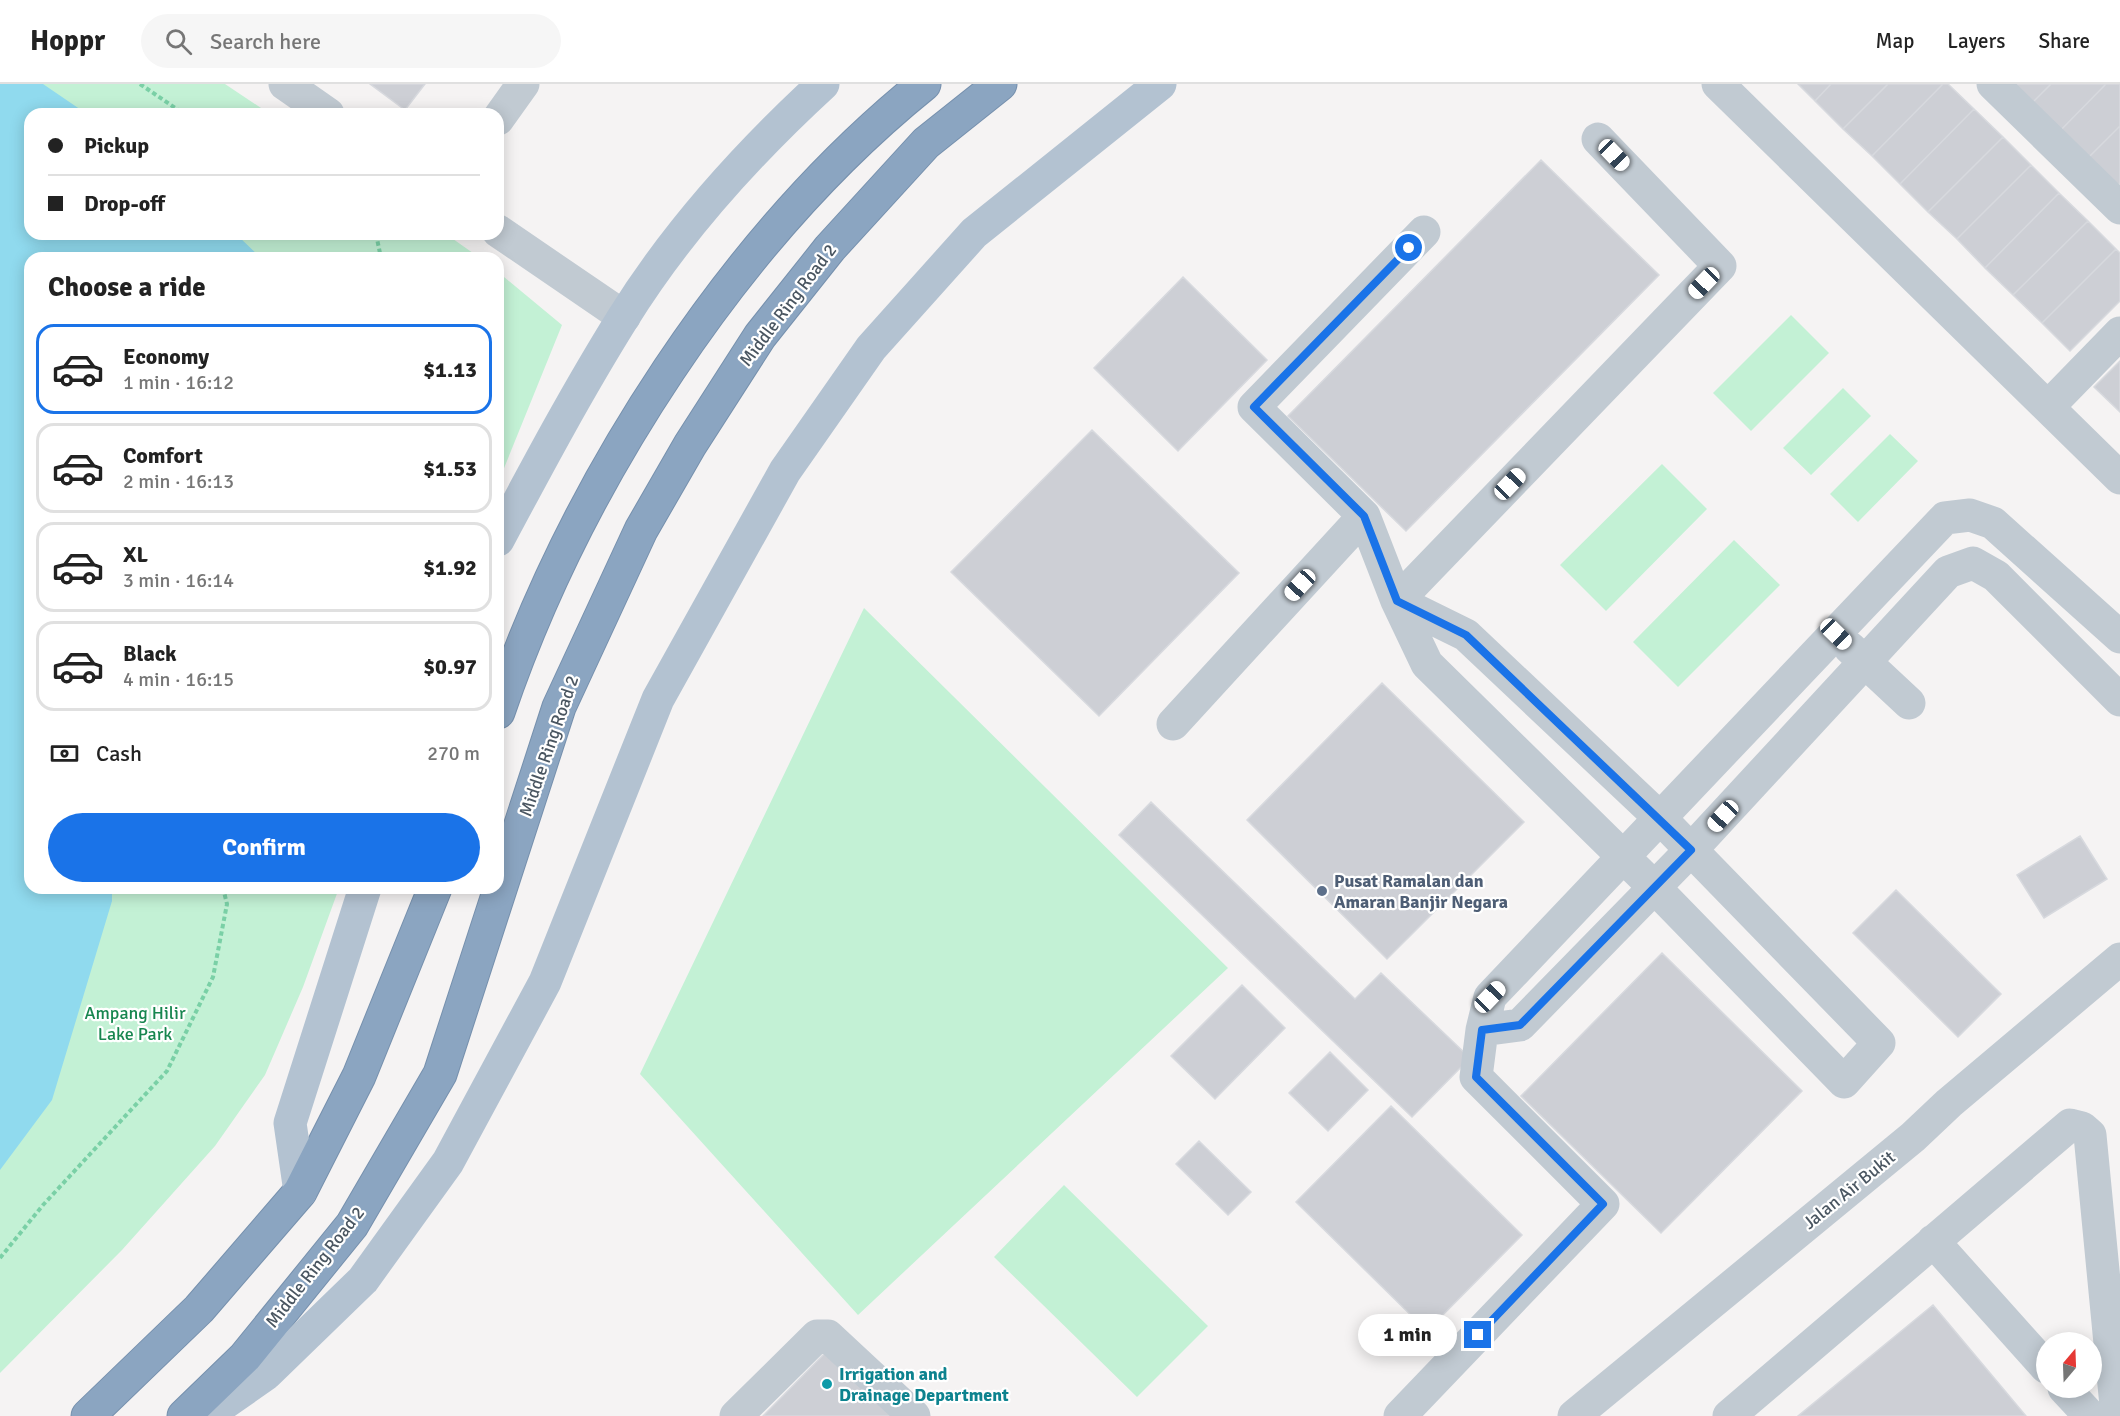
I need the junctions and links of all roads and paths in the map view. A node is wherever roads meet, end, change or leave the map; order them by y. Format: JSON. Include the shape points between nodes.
{"nodes":[{"id":1,"x":140,"y":84,"type":"edge"},
{"id":2,"x":285,"y":84,"type":"edge"},
{"id":3,"x":523,"y":84,"type":"edge"},
{"id":4,"x":823,"y":84,"type":"edge"},
{"id":5,"x":924,"y":84,"type":"edge"},
{"id":6,"x":999,"y":84,"type":"edge"},
{"id":7,"x":1160,"y":84,"type":"edge"},
{"id":8,"x":1718,"y":84,"type":"edge"},
{"id":9,"x":1993,"y":84,"type":"edge"},
{"id":10,"x":175,"y":108,"type":"edge"},
{"id":11,"x":319,"y":108,"type":"edge"},
{"id":12,"x":504,"y":111,"type":"edge"},
{"id":13,"x":1598,"y":139,"type":"dead end"},
{"id":14,"x":2120,"y":208,"type":"edge"},
{"id":15,"x":1424,"y":232,"type":"dead end"},
{"id":16,"x":504,"y":235,"type":"edge"},
{"id":17,"x":624,"y":316,"type":"junction"},
{"id":18,"x":2120,"y":333,"type":"edge"},
{"id":19,"x":2048,"y":407,"type":"junction"},
{"id":20,"x":2120,"y":478,"type":"edge"},
{"id":21,"x":1364,"y":516,"type":"junction"},
{"id":22,"x":504,"y":529,"type":"edge"},
{"id":23,"x":1397,"y":601,"type":"junction"},
{"id":24,"x":1836,"y":634,"type":"junction"},
{"id":25,"x":2120,"y":637,"type":"edge"},
{"id":26,"x":1865,"y":662,"type":"junction"},
{"id":27,"x":504,"y":697,"type":"edge"},
{"id":28,"x":2120,"y":700,"type":"edge"},
{"id":29,"x":1909,"y":703,"type":"dead end"},
{"id":30,"x":1173,"y":724,"type":"dead end"},
{"id":31,"x":1661,"y":819,"type":"junction"},
{"id":32,"x":1691,"y":850,"type":"junction"},
{"id":33,"x":1624,"y":858,"type":"junction"},
{"id":34,"x":504,"y":880,"type":"edge"},
{"id":35,"x":1654,"y":887,"type":"junction"},
{"id":36,"x":224,"y":894,"type":"edge"},
{"id":37,"x":363,"y":894,"type":"edge"},
{"id":38,"x":433,"y":894,"type":"edge"},
{"id":39,"x":499,"y":894,"type":"edge"},
{"id":40,"x":2120,"y":959,"type":"edge"},
{"id":41,"x":1482,"y":1030,"type":"junction"},
{"id":42,"x":300,"y":1192,"type":"junction"},
{"id":43,"x":1933,"y":1241,"type":"junction"},
{"id":44,"x":0,"y":1257,"type":"edge"},
{"id":45,"x":2036,"y":1356,"type":"edge"},
{"id":46,"x":2073,"y":1398,"type":"edge"},
{"id":47,"x":88,"y":1416,"type":"edge"},
{"id":48,"x":184,"y":1416,"type":"edge"},
{"id":49,"x":206,"y":1416,"type":"edge"},
{"id":50,"x":736,"y":1416,"type":"edge"},
{"id":51,"x":914,"y":1416,"type":"edge"},
{"id":52,"x":1400,"y":1416,"type":"edge"},
{"id":53,"x":1574,"y":1416,"type":"edge"},
{"id":54,"x":1729,"y":1416,"type":"edge"},
{"id":55,"x":2090,"y":1416,"type":"edge"},
{"id":56,"x":2117,"y":1416,"type":"edge"}],
"edges":[{"from":1,"to":10,"type":"path"},
{"from":2,"to":11,"type":"street"},
{"from":3,"to":12,"type":"street"},
{"from":4,"to":17,"type":"main road","via":[[773,130],[695,219]]},
{"from":5,"to":27,"type":"highway","via":[[894,108],[792,209],[713,307],[637,420],[592,496],[545,594]]},
{"from":6,"to":34,"type":"highway","name":"Middle Ring Road 2","via":[[926,143],[830,248],[760,336],[709,415],[641,530],[559,707]]},
{"from":7,"to":49,"type":"main road","via":[[974,233],[871,348],[785,471],[658,699],[545,982],[448,1162],[363,1280],[266,1374]]},
{"from":8,"to":19,"type":"street"},
{"from":9,"to":14,"type":"street"},
{"from":13,"to":23,"type":"street","via":[[1720,266]]},
{"from":15,"to":21,"type":"street","via":[[1254,407]]},
{"from":16,"to":17,"type":"street"},
{"from":17,"to":22,"type":"main road"},
{"from":18,"to":19,"type":"street"},
{"from":19,"to":20,"type":"street"},
{"from":21,"to":23,"type":"street"},
{"from":21,"to":30,"type":"street"},
{"from":23,"to":31,"type":"street","via":[[1466,635]]},
{"from":23,"to":33,"type":"street","via":[[1427,664]]},
{"from":24,"to":25,"type":"street","via":[[1945,518],[1970,515],[1993,523]]},
{"from":24,"to":26,"type":"street"},
{"from":24,"to":31,"type":"street"},
{"from":26,"to":28,"type":"street","via":[[1948,572],[1973,563],[1996,576]]},
{"from":26,"to":29,"type":"street"},
{"from":26,"to":32,"type":"street"},
{"from":31,"to":32,"type":"street"},
{"from":31,"to":33,"type":"street"},
{"from":32,"to":35,"type":"street"},
{"from":32,"to":35,"type":"street","via":[[1880,1043],[1845,1082]]},
{"from":33,"to":35,"type":"street"},
{"from":33,"to":41,"type":"street","via":[[1490,997]]},
{"from":35,"to":41,"type":"street","via":[[1520,1025]]},
{"from":36,"to":44,"type":"path","via":[[227,904],[213,977],[167,1071],[43,1204]]},
{"from":37,"to":42,"type":"main road","via":[[290,1123]]},
{"from":38,"to":42,"type":"highway","via":[[359,1076]]},
{"from":39,"to":48,"type":"highway","name":"Middle Ring Road 2","via":[[440,1074],[352,1225],[245,1357]]},
{"from":40,"to":53,"type":"street","name":"Jalan Air Bukit","via":[[1913,1137]]},
{"from":41,"to":52,"type":"street","via":[[1476,1077],[1603,1204]]},
{"from":42,"to":47,"type":"highway","via":[[200,1309]]},
{"from":43,"to":45,"type":"street"},
{"from":43,"to":54,"type":"street"},
{"from":43,"to":56,"type":"street","via":[[2070,1125],[2090,1135]]},
{"from":46,"to":55,"type":"street"},
{"from":50,"to":51,"type":"street","via":[[817,1336],[828,1336]]}]}
